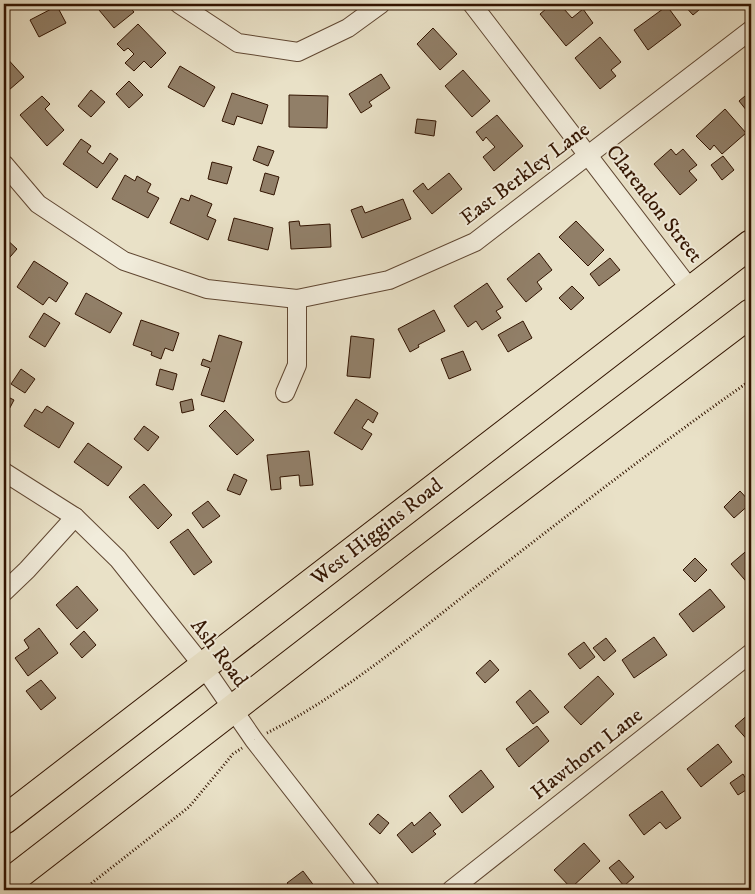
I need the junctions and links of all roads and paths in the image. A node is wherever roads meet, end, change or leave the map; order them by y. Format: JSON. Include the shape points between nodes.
{"nodes":[{"id":1,"x":179,"y":4,"type":"edge"},
{"id":2,"x":381,"y":4,"type":"edge"},
{"id":3,"x":472,"y":4,"type":"edge"},
{"id":4,"x":751,"y":30,"type":"edge"},
{"id":5,"x":588,"y":155,"type":"junction"},
{"id":6,"x":4,"y":164,"type":"edge"},
{"id":7,"x":751,"y":244,"type":"edge"},
{"id":8,"x":691,"y":290,"type":"junction"},
{"id":9,"x":297,"y":298,"type":"junction"},
{"id":10,"x":751,"y":313,"type":"edge"},
{"id":11,"x":751,"y":380,"type":"edge"},
{"id":12,"x":285,"y":393,"type":"dead end"},
{"id":13,"x":4,"y":472,"type":"edge"},
{"id":14,"x":75,"y":517,"type":"junction"},
{"id":15,"x":4,"y":592,"type":"edge"},
{"id":16,"x":751,"y":653,"type":"edge"},
{"id":17,"x":203,"y":666,"type":"junction"},
{"id":18,"x":234,"y":710,"type":"junction"},
{"id":19,"x":274,"y":730,"type":"dead end"},
{"id":20,"x":233,"y":754,"type":"dead end"},
{"id":21,"x":4,"y":820,"type":"edge"},
{"id":22,"x":4,"y":886,"type":"edge"},
{"id":23,"x":83,"y":890,"type":"edge"},
{"id":24,"x":371,"y":890,"type":"edge"},
{"id":25,"x":451,"y":890,"type":"edge"}],
"edges":[{"from":1,"to":2,"type":"street","via":[[238,43],[298,52],[348,28]]},
{"from":3,"to":5,"type":"street","name":"Clarendon Street"},
{"from":4,"to":5,"type":"street","name":"East Berkley Lane"},
{"from":5,"to":8,"type":"street","name":"Clarendon Street"},
{"from":5,"to":9,"type":"street","name":"East Berkley Lane","via":[[475,242],[389,280]]},
{"from":6,"to":9,"type":"street","name":"East Berkley Lane","via":[[38,204],[124,261],[207,289]]},
{"from":7,"to":8,"type":"main road","name":"West Higgins Road"},
{"from":8,"to":17,"type":"main road","name":"West Higgins Road"},
{"from":9,"to":12,"type":"street","via":[[296,365]]},
{"from":10,"to":18,"type":"main road","via":[[420,564]]},
{"from":11,"to":19,"type":"path","via":[[559,522],[393,651],[308,712]]},
{"from":13,"to":14,"type":"street","name":"Ash Road"},
{"from":14,"to":15,"type":"street"},
{"from":14,"to":17,"type":"street","name":"Ash Road","via":[[118,559]]},
{"from":16,"to":25,"type":"street","name":"Hawthorn Lane"},
{"from":17,"to":18,"type":"street","name":"Ash Road"},
{"from":17,"to":21,"type":"main road","name":"West Higgins Road"},
{"from":18,"to":22,"type":"main road"},
{"from":18,"to":24,"type":"street","name":"Ash Road"},
{"from":20,"to":23,"type":"path","via":[[189,807]]}]}
